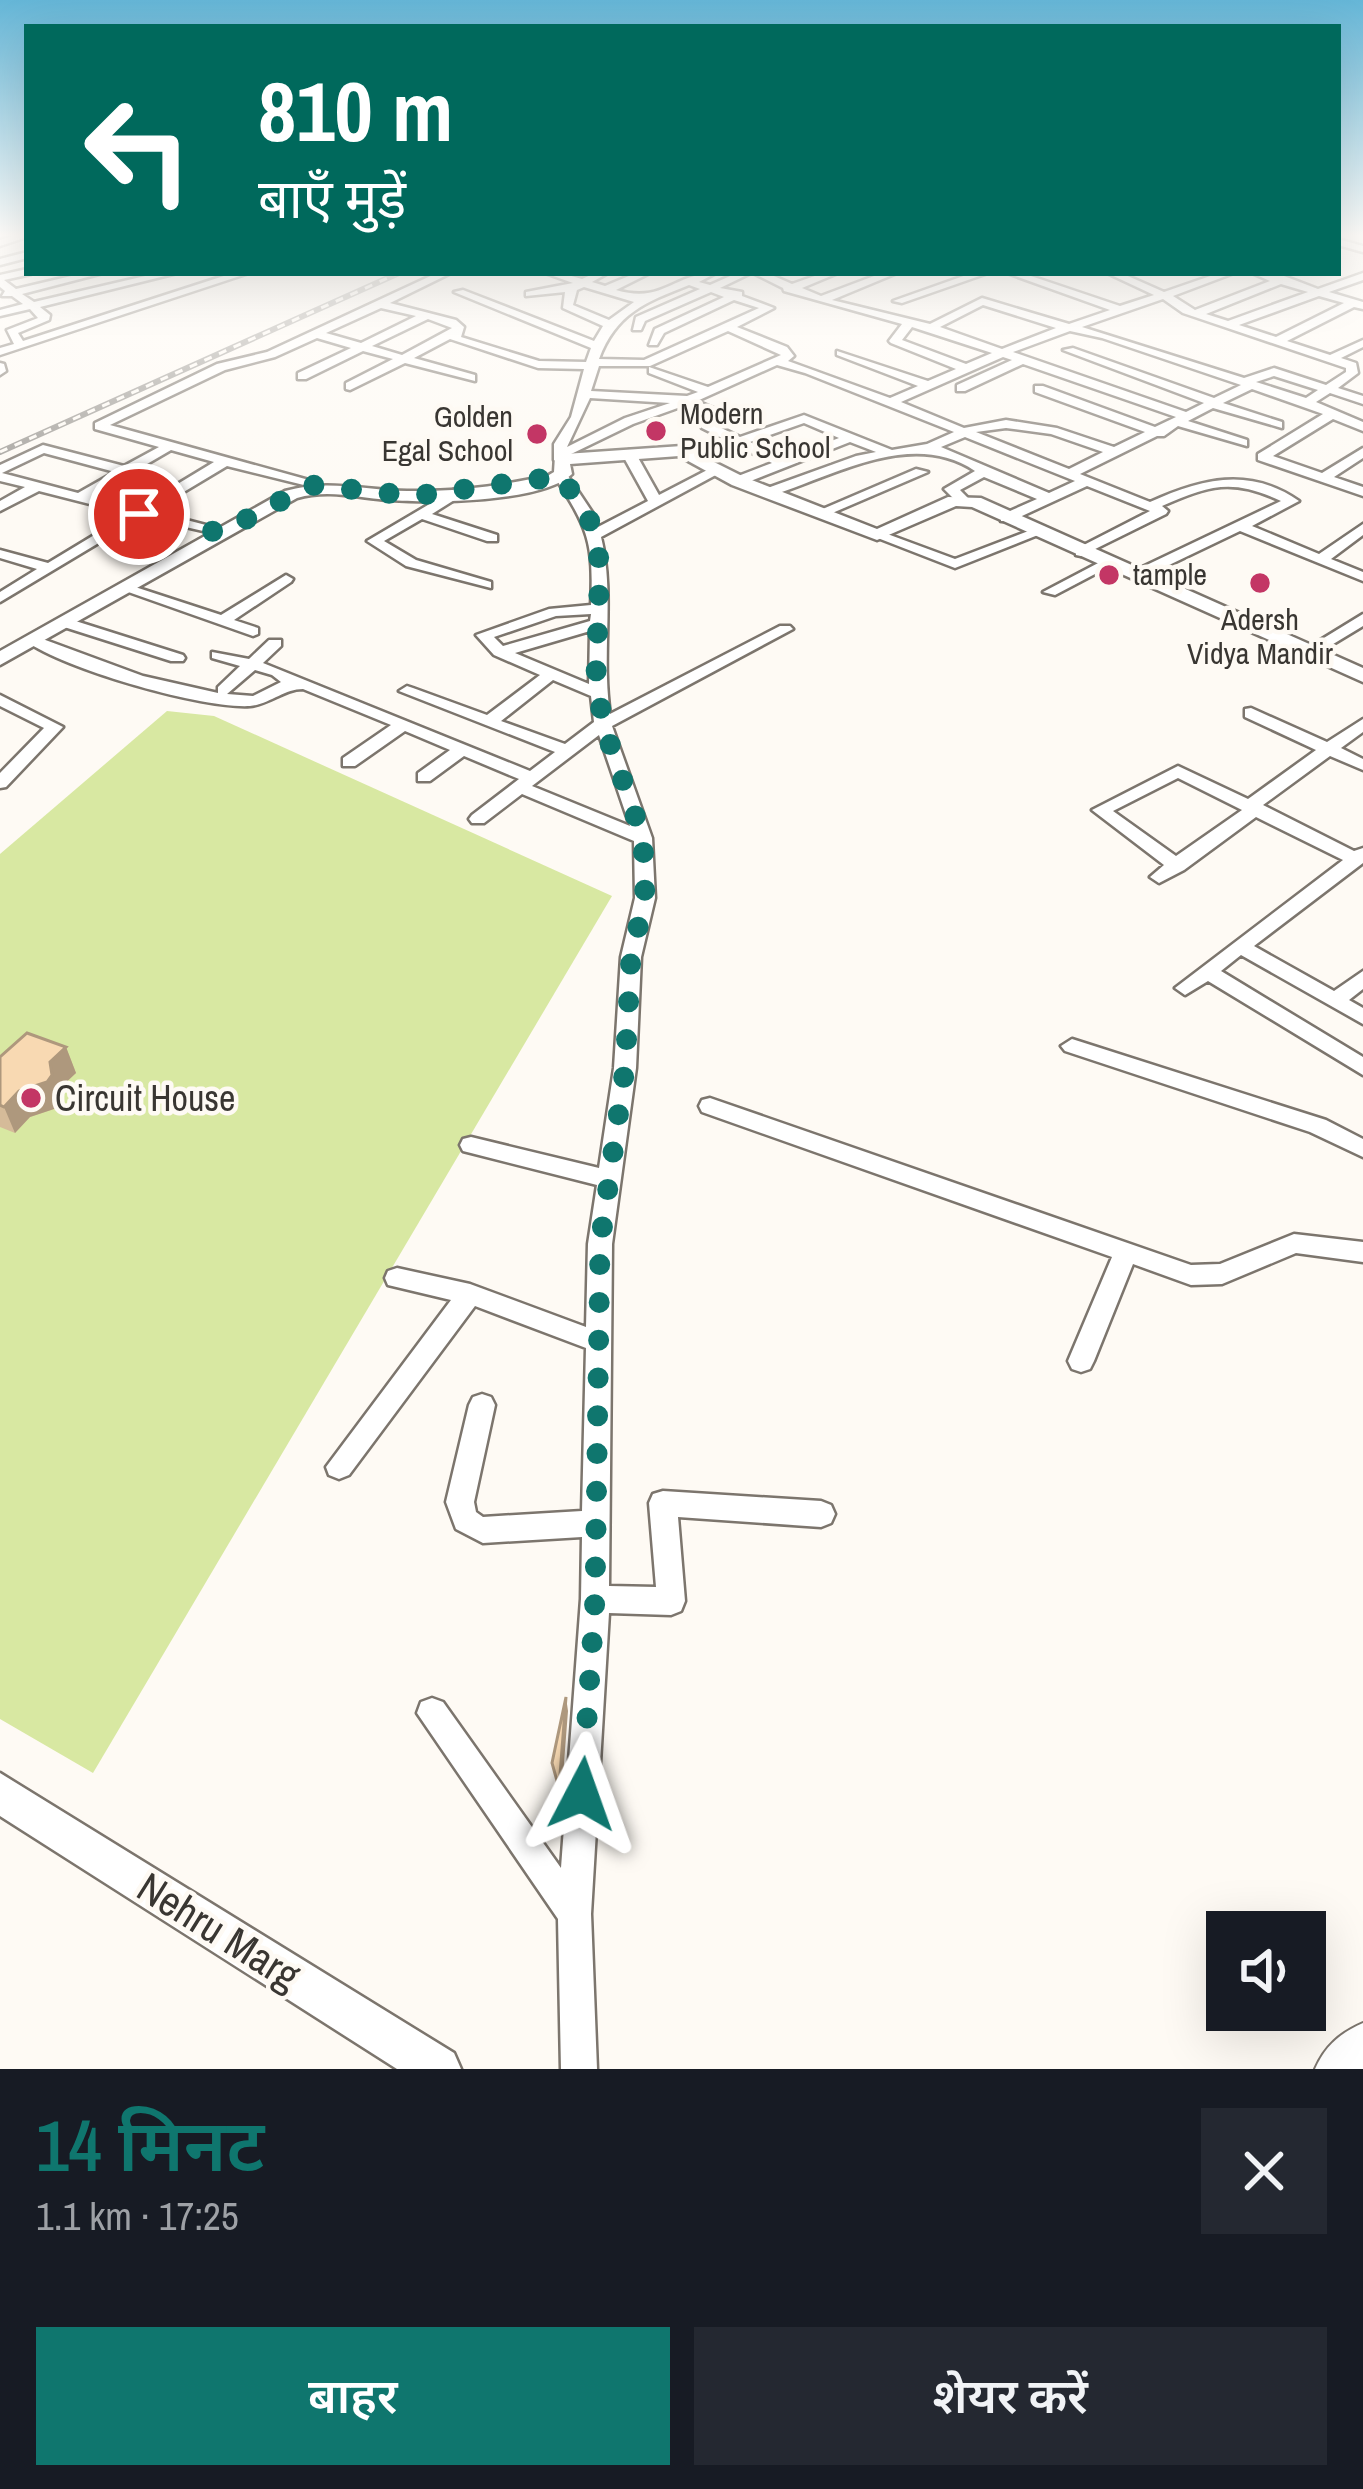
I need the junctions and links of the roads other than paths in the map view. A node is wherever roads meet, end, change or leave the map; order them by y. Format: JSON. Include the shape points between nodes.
{"nodes":[{"id":1,"x":7,"y":331,"type":"edge"},
{"id":2,"x":73,"y":331,"type":"edge"},
{"id":3,"x":323,"y":331,"type":"edge"},
{"id":4,"x":396,"y":331,"type":"edge"},
{"id":5,"x":586,"y":331,"type":"edge"},
{"id":6,"x":599,"y":331,"type":"edge"},
{"id":7,"x":611,"y":331,"type":"edge"},
{"id":8,"x":637,"y":331,"type":"edge"},
{"id":9,"x":660,"y":331,"type":"edge"},
{"id":10,"x":722,"y":331,"type":"edge"},
{"id":11,"x":734,"y":331,"type":"edge"},
{"id":12,"x":903,"y":331,"type":"edge"},
{"id":13,"x":939,"y":331,"type":"edge"},
{"id":14,"x":1065,"y":331,"type":"edge"},
{"id":15,"x":1079,"y":331,"type":"edge"},
{"id":16,"x":1244,"y":331,"type":"edge"},
{"id":17,"x":1301,"y":331,"type":"edge"},
{"id":18,"x":454,"y":333,"type":"joint"},
{"id":19,"x":316,"y":334,"type":"junction"},
{"id":20,"x":607,"y":337,"type":"junction"},
{"id":21,"x":1277,"y":341,"type":"junction"},
{"id":22,"x":652,"y":343,"type":"junction"},
{"id":23,"x":1363,"y":343,"type":"edge"},
{"id":24,"x":22,"y":347,"type":"junction"},
{"id":25,"x":363,"y":347,"type":"junction"},
{"id":26,"x":678,"y":350,"type":"junction"},
{"id":27,"x":1069,"y":350,"type":"dead end"},
{"id":28,"x":633,"y":351,"type":"junction"},
{"id":29,"x":0,"y":352,"type":"edge"},
{"id":30,"x":841,"y":352,"type":"dead end"},
{"id":31,"x":1002,"y":352,"type":"junction"},
{"id":32,"x":403,"y":358,"type":"junction"},
{"id":33,"x":1332,"y":358,"type":"junction"},
{"id":34,"x":1023,"y":359,"type":"junction"},
{"id":35,"x":776,"y":362,"type":"junction"},
{"id":36,"x":594,"y":364,"type":"junction"},
{"id":37,"x":965,"y":368,"type":"junction"},
{"id":38,"x":653,"y":370,"type":"dead end"},
{"id":39,"x":302,"y":376,"type":"dead end"},
{"id":40,"x":1138,"y":377,"type":"junction"},
{"id":41,"x":471,"y":378,"type":"dead end"},
{"id":42,"x":1248,"y":383,"type":"junction"},
{"id":43,"x":928,"y":385,"type":"junction"},
{"id":44,"x":350,"y":386,"type":"dead end"},
{"id":45,"x":961,"y":388,"type":"dead end"},
{"id":46,"x":1040,"y":389,"type":"dead end"},
{"id":47,"x":1108,"y":389,"type":"junction"},
{"id":48,"x":1328,"y":389,"type":"junction"},
{"id":49,"x":710,"y":392,"type":"junction"},
{"id":50,"x":586,"y":394,"type":"junction"},
{"id":51,"x":638,"y":394,"type":"junction"},
{"id":52,"x":688,"y":400,"type":"junction"},
{"id":53,"x":1363,"y":400,"type":"edge"},
{"id":54,"x":889,"y":403,"type":"junction"},
{"id":55,"x":1215,"y":403,"type":"junction"},
{"id":56,"x":1307,"y":403,"type":"junction"},
{"id":57,"x":1093,"y":410,"type":"junction"},
{"id":58,"x":1329,"y":416,"type":"junction"},
{"id":59,"x":1184,"y":420,"type":"junction"},
{"id":60,"x":1278,"y":425,"type":"dead end"},
{"id":61,"x":1363,"y":427,"type":"edge"},
{"id":62,"x":962,"y":431,"type":"junction"},
{"id":63,"x":1053,"y":431,"type":"junction"},
{"id":64,"x":1160,"y":433,"type":"junction"},
{"id":65,"x":852,"y":437,"type":"junction"},
{"id":66,"x":740,"y":442,"type":"junction"},
{"id":67,"x":1242,"y":443,"type":"dead end"},
{"id":68,"x":930,"y":447,"type":"junction"},
{"id":69,"x":166,"y":448,"type":"junction"},
{"id":70,"x":1115,"y":452,"type":"junction"},
{"id":71,"x":890,"y":453,"type":"junction"},
{"id":72,"x":629,"y":454,"type":"junction"},
{"id":73,"x":1361,"y":456,"type":"edge"},
{"id":74,"x":222,"y":463,"type":"junction"},
{"id":75,"x":782,"y":463,"type":"junction"},
{"id":76,"x":560,"y":464,"type":"junction"},
{"id":77,"x":718,"y":470,"type":"junction"},
{"id":78,"x":126,"y":471,"type":"junction"},
{"id":79,"x":921,"y":472,"type":"dead end"},
{"id":80,"x":983,"y":472,"type":"junction"},
{"id":81,"x":1072,"y":473,"type":"junction"},
{"id":82,"x":0,"y":474,"type":"edge"},
{"id":83,"x":1324,"y":479,"type":"junction"},
{"id":84,"x":1089,"y":480,"type":"junction"},
{"id":85,"x":738,"y":481,"type":"junction"},
{"id":86,"x":311,"y":485,"type":"junction"},
{"id":87,"x":37,"y":487,"type":"junction"},
{"id":88,"x":460,"y":492,"type":"junction"},
{"id":89,"x":1363,"y":492,"type":"edge"},
{"id":90,"x":767,"y":493,"type":"junction"},
{"id":91,"x":79,"y":498,"type":"junction"},
{"id":92,"x":1048,"y":498,"type":"junction"},
{"id":93,"x":963,"y":500,"type":"junction"},
{"id":94,"x":655,"y":501,"type":"junction"},
{"id":95,"x":1150,"y":506,"type":"junction"},
{"id":96,"x":0,"y":507,"type":"edge"},
{"id":97,"x":139,"y":514,"type":"junction"},
{"id":98,"x":818,"y":514,"type":"junction"},
{"id":99,"x":423,"y":515,"type":"junction"},
{"id":100,"x":1006,"y":518,"type":"junction"},
{"id":101,"x":1238,"y":525,"type":"junction"},
{"id":102,"x":1363,"y":529,"type":"edge"},
{"id":103,"x":220,"y":533,"type":"junction"},
{"id":104,"x":1036,"y":533,"type":"junction"},
{"id":105,"x":593,"y":535,"type":"junction"},
{"id":106,"x":878,"y":535,"type":"junction"},
{"id":107,"x":492,"y":538,"type":"dead end"},
{"id":108,"x":1081,"y":552,"type":"junction"},
{"id":109,"x":0,"y":554,"type":"edge"},
{"id":110,"x":1320,"y":560,"type":"junction"},
{"id":111,"x":1107,"y":563,"type":"junction"},
{"id":112,"x":50,"y":568,"type":"junction"},
{"id":113,"x":1137,"y":575,"type":"junction"},
{"id":114,"x":1362,"y":576,"type":"edge"},
{"id":115,"x":286,"y":579,"type":"dead end"},
{"id":116,"x":486,"y":585,"type":"dead end"},
{"id":117,"x":124,"y":588,"type":"junction"},
{"id":118,"x":1050,"y":592,"type":"dead end"},
{"id":119,"x":0,"y":598,"type":"edge"},
{"id":120,"x":599,"y":617,"type":"junction"},
{"id":121,"x":1363,"y":619,"type":"edge"},
{"id":122,"x":222,"y":621,"type":"junction"},
{"id":123,"x":66,"y":623,"type":"junction"},
{"id":124,"x":785,"y":629,"type":"dead end"},
{"id":125,"x":253,"y":631,"type":"dead end"},
{"id":126,"x":34,"y":641,"type":"junction"},
{"id":127,"x":275,"y":643,"type":"dead end"},
{"id":128,"x":1309,"y":652,"type":"junction"},
{"id":129,"x":4,"y":653,"type":"edge"},
{"id":130,"x":218,"y":656,"type":"dead end"},
{"id":131,"x":177,"y":658,"type":"dead end"},
{"id":132,"x":251,"y":665,"type":"junction"},
{"id":133,"x":549,"y":676,"type":"junction"},
{"id":134,"x":1363,"y":676,"type":"edge"},
{"id":135,"x":291,"y":682,"type":"junction"},
{"id":136,"x":224,"y":690,"type":"dead end"},
{"id":137,"x":407,"y":691,"type":"dead end"},
{"id":138,"x":599,"y":694,"type":"junction"},
{"id":139,"x":0,"y":700,"type":"edge"},
{"id":140,"x":1251,"y":713,"type":"dead end"},
{"id":141,"x":489,"y":722,"type":"junction"},
{"id":142,"x":603,"y":724,"type":"junction"},
{"id":143,"x":1363,"y":724,"type":"edge"},
{"id":144,"x":400,"y":726,"type":"junction"},
{"id":145,"x":1329,"y":749,"type":"junction"},
{"id":146,"x":462,"y":750,"type":"junction"},
{"id":147,"x":567,"y":751,"type":"junction"},
{"id":148,"x":349,"y":762,"type":"dead end"},
{"id":149,"x":1363,"y":765,"type":"edge"},
{"id":150,"x":424,"y":777,"type":"dead end"},
{"id":151,"x":525,"y":782,"type":"junction"},
{"id":152,"x":0,"y":783,"type":"edge"},
{"id":153,"x":1254,"y":806,"type":"junction"},
{"id":154,"x":478,"y":819,"type":"dead end"},
{"id":155,"x":643,"y":838,"type":"junction"},
{"id":156,"x":1359,"y":856,"type":"edge"},
{"id":157,"x":1178,"y":866,"type":"junction"},
{"id":158,"x":1160,"y":878,"type":"dead end"},
{"id":159,"x":1240,"y":946,"type":"junction"},
{"id":160,"x":1207,"y":971,"type":"junction"},
{"id":161,"x":1363,"y":978,"type":"edge"},
{"id":162,"x":1185,"y":988,"type":"dead end"},
{"id":163,"x":1335,"y":1001,"type":"junction"},
{"id":164,"x":1363,"y":1017,"type":"edge"},
{"id":165,"x":1072,"y":1046,"type":"dead end"},
{"id":166,"x":1363,"y":1066,"type":"edge"},
{"id":167,"x":710,"y":1106,"type":"dead end"},
{"id":168,"x":471,"y":1145,"type":"dead end"},
{"id":169,"x":1363,"y":1149,"type":"edge"},
{"id":170,"x":607,"y":1179,"type":"junction"},
{"id":171,"x":1363,"y":1252,"type":"edge"},
{"id":172,"x":1125,"y":1255,"type":"junction"},
{"id":173,"x":398,"y":1278,"type":"dead end"},
{"id":174,"x":470,"y":1294,"type":"junction"},
{"id":175,"x":599,"y":1342,"type":"junction"},
{"id":176,"x":1081,"y":1361,"type":"dead end"},
{"id":177,"x":482,"y":1405,"type":"dead end"},
{"id":178,"x":339,"y":1467,"type":"dead end"},
{"id":179,"x":820,"y":1514,"type":"dead end"},
{"id":180,"x":596,"y":1523,"type":"junction"},
{"id":181,"x":595,"y":1599,"type":"junction"},
{"id":182,"x":432,"y":1712,"type":"dead end"},
{"id":183,"x":0,"y":1793,"type":"edge"},
{"id":184,"x":574,"y":1914,"type":"junction"},
{"id":185,"x":1363,"y":2048,"type":"edge"},
{"id":186,"x":438,"y":2069,"type":"edge"},
{"id":187,"x":579,"y":2069,"type":"edge"},
{"id":188,"x":1340,"y":2069,"type":"edge"}],
"edges":[{"from":1,"to":24,"type":"street"},
{"from":2,"to":24,"type":"street"},
{"from":3,"to":19,"type":"street"},
{"from":4,"to":25,"type":"street"},
{"from":5,"to":20,"type":"street"},
{"from":6,"to":20,"type":"street"},
{"from":7,"to":20,"type":"street"},
{"from":8,"to":28,"type":"street"},
{"from":9,"to":22,"type":"street"},
{"from":10,"to":26,"type":"street"},
{"from":11,"to":35,"type":"street","via":[[788,352]]},
{"from":12,"to":37,"type":"street","via":[[895,341]]},
{"from":13,"to":31,"type":"street"},
{"from":14,"to":31,"type":"street"},
{"from":15,"to":42,"type":"street"},
{"from":16,"to":21,"type":"street"},
{"from":17,"to":21,"type":"street"},
{"from":18,"to":32,"type":"street"},
{"from":18,"to":36,"type":"street","via":[[522,360]]},
{"from":19,"to":25,"type":"street"},
{"from":19,"to":69,"type":"street","via":[[221,367],[99,426]]},
{"from":20,"to":36,"type":"street"},
{"from":21,"to":33,"type":"street"},
{"from":22,"to":26,"type":"street"},
{"from":22,"to":28,"type":"street"},
{"from":23,"to":33,"type":"street"},
{"from":24,"to":29,"type":"street"},
{"from":25,"to":32,"type":"street"},
{"from":25,"to":39,"type":"street"},
{"from":26,"to":28,"type":"street","via":[[646,364]]},
{"from":27,"to":40,"type":"street"},
{"from":28,"to":36,"type":"street"},
{"from":28,"to":51,"type":"street"},
{"from":30,"to":43,"type":"street"},
{"from":31,"to":34,"type":"street"},
{"from":31,"to":37,"type":"street"},
{"from":32,"to":41,"type":"street"},
{"from":32,"to":44,"type":"street"},
{"from":33,"to":48,"type":"street","via":[[1354,369]]},
{"from":34,"to":45,"type":"street"},
{"from":34,"to":47,"type":"street"},
{"from":35,"to":49,"type":"street"},
{"from":35,"to":54,"type":"street"},
{"from":36,"to":50,"type":"street"},
{"from":37,"to":43,"type":"street"},
{"from":38,"to":49,"type":"street"},
{"from":40,"to":47,"type":"street"},
{"from":40,"to":55,"type":"street"},
{"from":42,"to":48,"type":"street","via":[[1270,371]]},
{"from":42,"to":55,"type":"street"},
{"from":42,"to":56,"type":"street"},
{"from":43,"to":54,"type":"street"},
{"from":46,"to":57,"type":"street"},
{"from":47,"to":59,"type":"street"},
{"from":48,"to":53,"type":"street"},
{"from":48,"to":56,"type":"street"},
{"from":49,"to":52,"type":"street"},
{"from":50,"to":51,"type":"street"},
{"from":50,"to":76,"type":"street","via":[[580,421],[560,444]]},
{"from":51,"to":52,"type":"street"},
{"from":52,"to":66,"type":"street","via":[[714,413],[706,425]]},
{"from":52,"to":76,"type":"street"},
{"from":54,"to":62,"type":"street"},
{"from":55,"to":59,"type":"street"},
{"from":55,"to":60,"type":"street"},
{"from":56,"to":58,"type":"street"},
{"from":57,"to":63,"type":"street"},
{"from":57,"to":64,"type":"street"},
{"from":58,"to":61,"type":"street"},
{"from":58,"to":83,"type":"street","via":[[1263,458]]},
{"from":59,"to":64,"type":"street"},
{"from":59,"to":67,"type":"street"},
{"from":62,"to":63,"type":"street","via":[[1006,424]]},
{"from":62,"to":68,"type":"street"},
{"from":62,"to":81,"type":"street"},
{"from":63,"to":70,"type":"street"},
{"from":64,"to":70,"type":"street"},
{"from":65,"to":66,"type":"street","via":[[798,419]]},
{"from":65,"to":71,"type":"street"},
{"from":65,"to":75,"type":"street"},
{"from":66,"to":75,"type":"street"},
{"from":68,"to":71,"type":"street"},
{"from":68,"to":80,"type":"street"},
{"from":69,"to":74,"type":"street"},
{"from":69,"to":78,"type":"street"},
{"from":70,"to":81,"type":"street"},
{"from":71,"to":90,"type":"street"},
{"from":72,"to":76,"type":"street"},
{"from":72,"to":77,"type":"street","via":[[682,451]]},
{"from":72,"to":94,"type":"street"},
{"from":73,"to":83,"type":"street"},
{"from":74,"to":86,"type":"street"},
{"from":74,"to":97,"type":"street"},
{"from":75,"to":85,"type":"street"},
{"from":76,"to":88,"type":"street"},
{"from":76,"to":105,"type":"street"},
{"from":77,"to":85,"type":"street"},
{"from":77,"to":94,"type":"street"},
{"from":78,"to":82,"type":"street","via":[[44,449]]},
{"from":78,"to":91,"type":"street"},
{"from":79,"to":98,"type":"street"},
{"from":80,"to":92,"type":"street"},
{"from":80,"to":93,"type":"street","via":[[952,489]]},
{"from":81,"to":84,"type":"street"},
{"from":82,"to":87,"type":"street"},
{"from":83,"to":89,"type":"street"},
{"from":84,"to":92,"type":"street"},
{"from":84,"to":95,"type":"street"},
{"from":85,"to":90,"type":"street"},
{"from":86,"to":88,"type":"street","via":[[381,496]]},
{"from":86,"to":103,"type":"street"},
{"from":87,"to":91,"type":"street"},
{"from":87,"to":96,"type":"street"},
{"from":88,"to":99,"type":"street"},
{"from":90,"to":98,"type":"street"},
{"from":91,"to":97,"type":"street"},
{"from":92,"to":100,"type":"street"},
{"from":93,"to":100,"type":"street"},
{"from":93,"to":106,"type":"street"},
{"from":94,"to":105,"type":"street"},
{"from":95,"to":101,"type":"street","via":[[1216,478],[1292,501]]},
{"from":95,"to":108,"type":"street","via":[[1160,511]]},
{"from":97,"to":103,"type":"street"},
{"from":97,"to":112,"type":"street"},
{"from":98,"to":106,"type":"street"},
{"from":99,"to":107,"type":"street"},
{"from":99,"to":116,"type":"street","via":[[374,541],[411,563]]},
{"from":100,"to":104,"type":"street"},
{"from":101,"to":110,"type":"street"},
{"from":101,"to":113,"type":"street"},
{"from":102,"to":110,"type":"street"},
{"from":103,"to":117,"type":"street"},
{"from":104,"to":106,"type":"street","via":[[955,564]]},
{"from":104,"to":108,"type":"street"},
{"from":105,"to":120,"type":"street"},
{"from":108,"to":111,"type":"street"},
{"from":109,"to":112,"type":"street"},
{"from":110,"to":114,"type":"street"},
{"from":111,"to":113,"type":"street"},
{"from":111,"to":118,"type":"street"},
{"from":112,"to":119,"type":"street"},
{"from":113,"to":128,"type":"street"},
{"from":115,"to":122,"type":"street"},
{"from":117,"to":122,"type":"street"},
{"from":117,"to":123,"type":"street"},
{"from":120,"to":133,"type":"street","via":[[500,652]]},
{"from":120,"to":138,"type":"street"},
{"from":121,"to":128,"type":"street"},
{"from":122,"to":125,"type":"street"},
{"from":123,"to":126,"type":"street"},
{"from":123,"to":131,"type":"street"},
{"from":124,"to":142,"type":"street"},
{"from":126,"to":129,"type":"street"},
{"from":126,"to":135,"type":"street","via":[[121,676],[237,700],[261,700]]},
{"from":127,"to":132,"type":"street"},
{"from":128,"to":134,"type":"street"},
{"from":130,"to":132,"type":"street"},
{"from":132,"to":135,"type":"street"},
{"from":132,"to":136,"type":"street"},
{"from":133,"to":138,"type":"street"},
{"from":133,"to":141,"type":"street"},
{"from":135,"to":144,"type":"street"},
{"from":137,"to":141,"type":"street"},
{"from":138,"to":142,"type":"street"},
{"from":139,"to":152,"type":"street","via":[[55,727]]},
{"from":140,"to":145,"type":"street"},
{"from":141,"to":147,"type":"street"},
{"from":142,"to":147,"type":"street"},
{"from":142,"to":155,"type":"street"},
{"from":143,"to":145,"type":"street"},
{"from":144,"to":146,"type":"street"},
{"from":144,"to":148,"type":"street"},
{"from":145,"to":149,"type":"street"},
{"from":145,"to":153,"type":"street"},
{"from":146,"to":150,"type":"street"},
{"from":146,"to":151,"type":"street"},
{"from":147,"to":151,"type":"street"},
{"from":151,"to":154,"type":"street"},
{"from":151,"to":155,"type":"street"},
{"from":153,"to":156,"type":"street"},
{"from":153,"to":157,"type":"street"},
{"from":153,"to":157,"type":"street","via":[[1178,771],[1101,810]]},
{"from":155,"to":170,"type":"street","via":[[645,898]]},
{"from":156,"to":159,"type":"street"},
{"from":157,"to":158,"type":"street"},
{"from":159,"to":160,"type":"street"},
{"from":159,"to":163,"type":"street"},
{"from":160,"to":162,"type":"street"},
{"from":160,"to":166,"type":"street"},
{"from":161,"to":163,"type":"street"},
{"from":163,"to":164,"type":"street"},
{"from":165,"to":169,"type":"street","via":[[1318,1126]]},
{"from":167,"to":172,"type":"street"},
{"from":168,"to":170,"type":"street"},
{"from":170,"to":175,"type":"street"},
{"from":171,"to":172,"type":"street","via":[[1294,1243],[1208,1277]]},
{"from":172,"to":176,"type":"street"},
{"from":173,"to":174,"type":"street"},
{"from":174,"to":175,"type":"street"},
{"from":174,"to":178,"type":"street"},
{"from":175,"to":180,"type":"street"},
{"from":177,"to":180,"type":"street","via":[[460,1502],[470,1526]]},
{"from":179,"to":181,"type":"street","via":[[663,1503],[671,1601]]},
{"from":180,"to":181,"type":"street"},
{"from":181,"to":184,"type":"street"},
{"from":182,"to":184,"type":"street"},
{"from":183,"to":186,"type":"street","name":"Nehru Marg"},
{"from":184,"to":187,"type":"street"},
{"from":185,"to":188,"type":"main road"}]}
